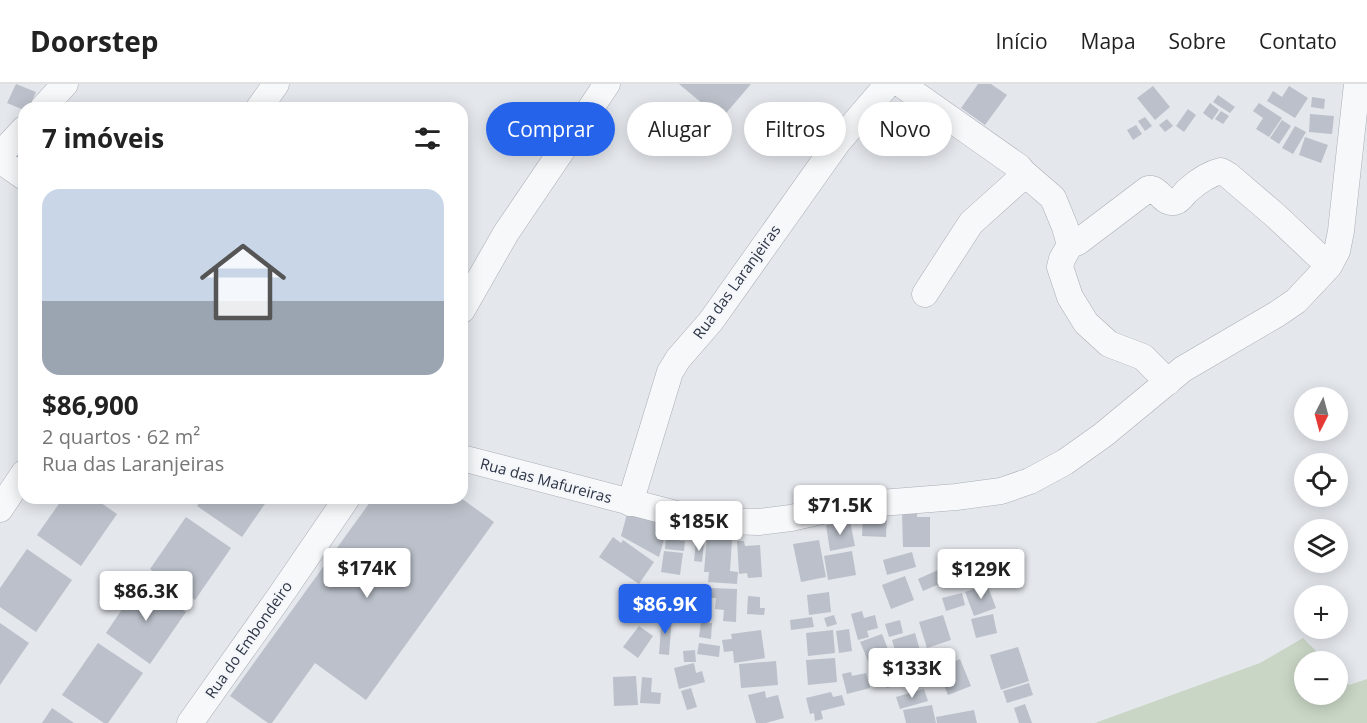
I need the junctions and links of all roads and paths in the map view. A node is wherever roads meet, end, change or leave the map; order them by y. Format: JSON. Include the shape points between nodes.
{"nodes":[{"id":1,"x":65,"y":84,"type":"edge"},
{"id":2,"x":276,"y":84,"type":"edge"},
{"id":3,"x":607,"y":84,"type":"edge"},
{"id":4,"x":888,"y":84,"type":"edge"},
{"id":5,"x":901,"y":84,"type":"edge"},
{"id":6,"x":1357,"y":84,"type":"edge"},
{"id":7,"x":48,"y":102,"type":"edge"},
{"id":8,"x":263,"y":102,"type":"edge"},
{"id":9,"x":18,"y":136,"type":"edge"},
{"id":10,"x":0,"y":158,"type":"edge"},
{"id":11,"x":18,"y":172,"type":"edge"},
{"id":12,"x":1023,"y":172,"type":"junction"},
{"id":13,"x":1070,"y":245,"type":"junction"},
{"id":14,"x":1329,"y":266,"type":"junction"},
{"id":15,"x":924,"y":294,"type":"dead end"},
{"id":16,"x":468,"y":300,"type":"edge"},
{"id":17,"x":1168,"y":382,"type":"junction"},
{"id":18,"x":468,"y":460,"type":"edge"},
{"id":19,"x":18,"y":482,"type":"edge"},
{"id":20,"x":630,"y":503,"type":"junction"},
{"id":21,"x":343,"y":504,"type":"edge"},
{"id":22,"x":0,"y":509,"type":"edge"},
{"id":23,"x":190,"y":723,"type":"edge"}],
"edges":[{"from":1,"to":7,"type":"street"},
{"from":2,"to":8,"type":"street"},
{"from":3,"to":16,"type":"street","via":[[506,233]]},
{"from":4,"to":20,"type":"street","name":"Rua das Laranjeiras","via":[[838,142],[711,321],[678,359],[670,372]]},
{"from":5,"to":12,"type":"street"},
{"from":6,"to":14,"type":"street","via":[[1341,231]]},
{"from":9,"to":10,"type":"street"},
{"from":10,"to":11,"type":"street"},
{"from":12,"to":13,"type":"street","via":[[1053,198]]},
{"from":12,"to":15,"type":"street","via":[[971,223]]},
{"from":13,"to":14,"type":"street","via":[[1148,189],[1155,189],[1174,202],[1221,171]]},
{"from":13,"to":17,"type":"street","via":[[1060,267],[1070,297],[1086,324],[1108,344],[1143,357]]},
{"from":14,"to":17,"type":"street","name":"Rua das Mafureiras","via":[[1296,301]]},
{"from":17,"to":20,"type":"street","name":"Rua das Mafureiras","via":[[1065,462],[1030,482],[1001,491],[843,506],[759,522],[688,517]]},
{"from":18,"to":20,"type":"street","name":"Rua das Mafureiras"},
{"from":19,"to":22,"type":"street"},
{"from":21,"to":23,"type":"street","name":"Rua do Embondeiro"}]}
